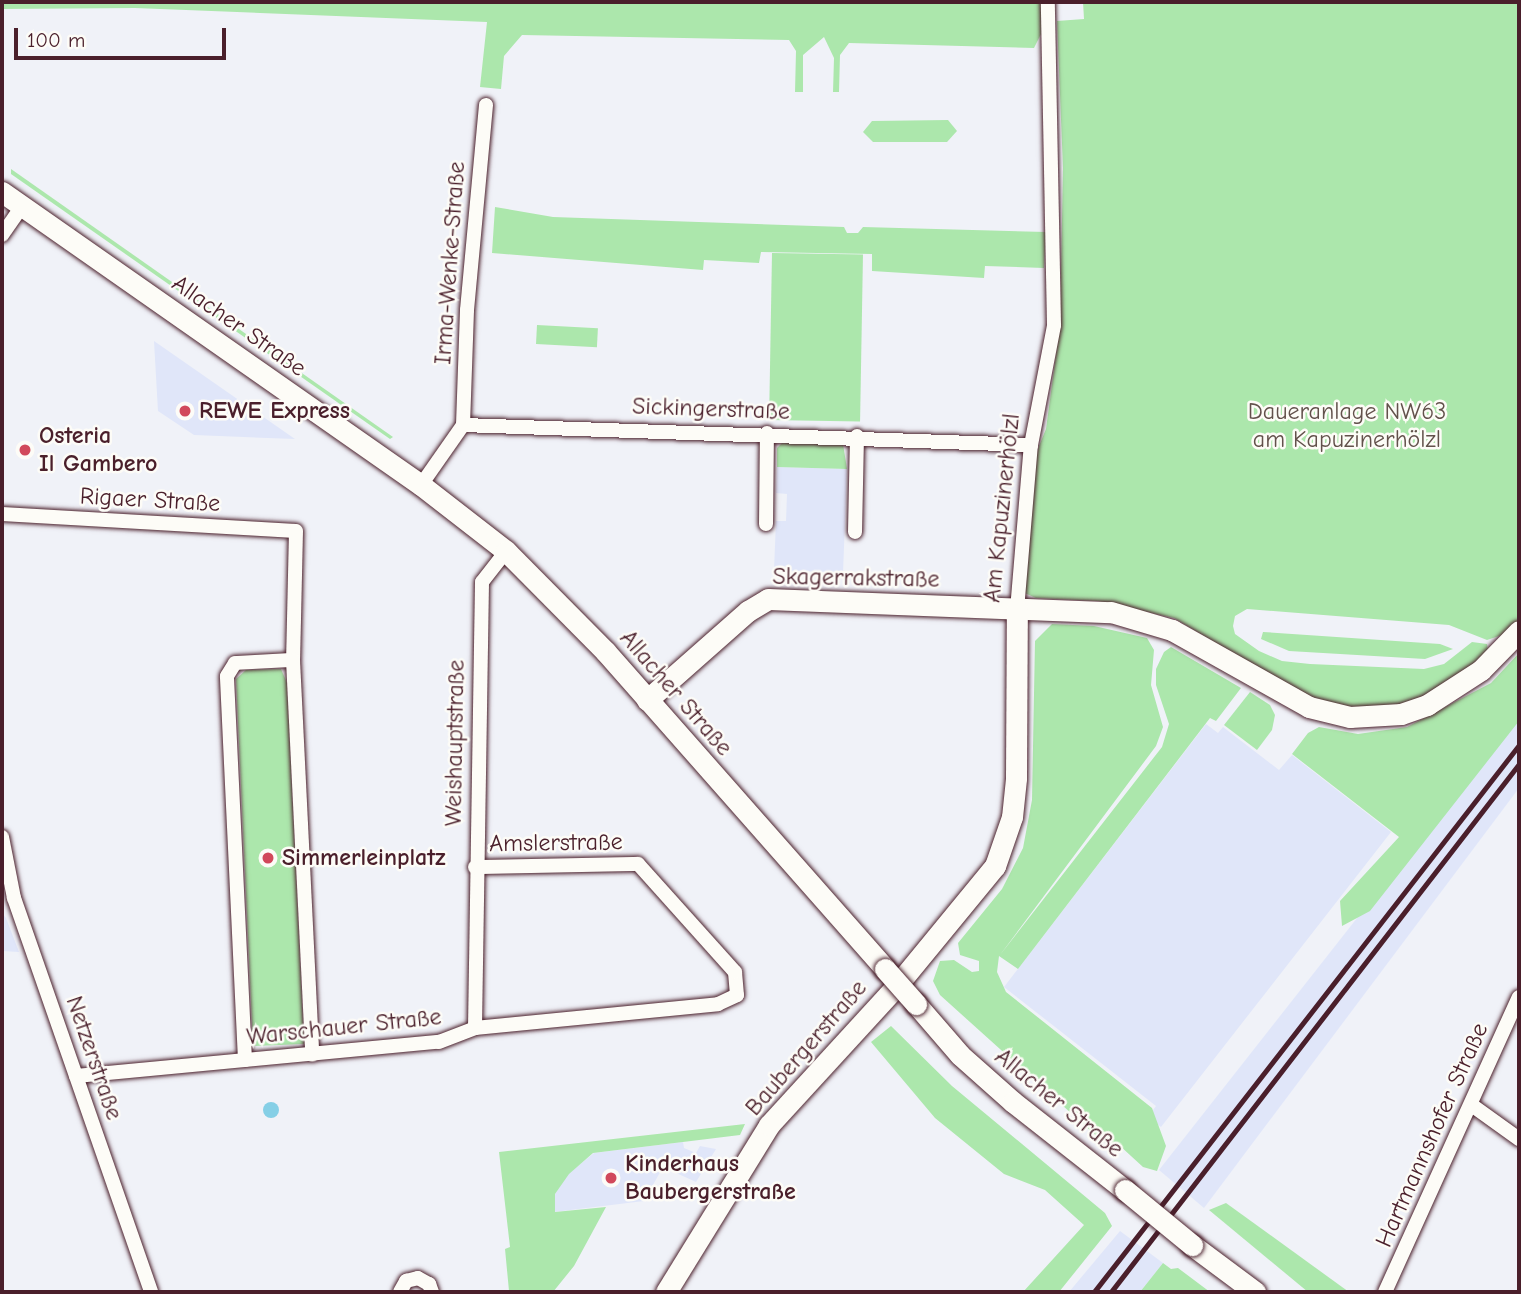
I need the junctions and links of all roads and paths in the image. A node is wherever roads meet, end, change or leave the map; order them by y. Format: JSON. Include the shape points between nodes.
{"nodes":[{"id":1,"x":1048,"y":2,"type":"edge"},
{"id":2,"x":486,"y":105,"type":"dead end"},
{"id":3,"x":2,"y":192,"type":"edge"},
{"id":4,"x":22,"y":206,"type":"junction"},
{"id":5,"x":2,"y":235,"type":"edge"},
{"id":6,"x":463,"y":425,"type":"junction"},
{"id":7,"x":767,"y":433,"type":"junction"},
{"id":8,"x":857,"y":436,"type":"junction"},
{"id":9,"x":1031,"y":445,"type":"junction"},
{"id":10,"x":421,"y":485,"type":"junction"},
{"id":11,"x":2,"y":514,"type":"edge"},
{"id":12,"x":766,"y":524,"type":"dead end"},
{"id":13,"x":855,"y":532,"type":"dead end"},
{"id":14,"x":506,"y":551,"type":"junction"},
{"id":15,"x":1017,"y":611,"type":"junction"},
{"id":16,"x":1519,"y":631,"type":"edge"},
{"id":17,"x":293,"y":660,"type":"junction"},
{"id":18,"x":647,"y":700,"type":"junction"},
{"id":19,"x":2,"y":837,"type":"edge"},
{"id":20,"x":475,"y":867,"type":"junction"},
{"id":21,"x":8,"y":898,"type":"edge"},
{"id":22,"x":892,"y":977,"type":"junction"},
{"id":23,"x":737,"y":995,"type":"joint"},
{"id":24,"x":1519,"y":997,"type":"edge"},
{"id":25,"x":475,"y":1028,"type":"junction"},
{"id":26,"x":312,"y":1055,"type":"junction"},
{"id":27,"x":245,"y":1060,"type":"junction"},
{"id":28,"x":76,"y":1076,"type":"junction"},
{"id":29,"x":1473,"y":1106,"type":"junction"},
{"id":30,"x":1519,"y":1139,"type":"edge"},
{"id":31,"x":151,"y":1292,"type":"edge"},
{"id":32,"x":400,"y":1292,"type":"edge"},
{"id":33,"x":432,"y":1292,"type":"edge"},
{"id":34,"x":666,"y":1292,"type":"edge"},
{"id":35,"x":1255,"y":1292,"type":"edge"},
{"id":36,"x":1385,"y":1292,"type":"edge"}],
"edges":[{"from":1,"to":9,"type":"street","name":"Am Kapuzinerhölzl","via":[[1054,325]]},
{"from":2,"to":6,"type":"street","name":"Irma-Wenke-Straße","via":[[467,310]]},
{"from":3,"to":4,"type":"street","name":"Allacher Straße"},
{"from":4,"to":5,"type":"street"},
{"from":4,"to":10,"type":"street","name":"Allacher Straße"},
{"from":6,"to":7,"type":"street","name":"Sickingerstraße"},
{"from":6,"to":10,"type":"street"},
{"from":7,"to":8,"type":"street","name":"Sickingerstraße"},
{"from":7,"to":12,"type":"street"},
{"from":8,"to":9,"type":"street","name":"Sickingerstraße"},
{"from":8,"to":13,"type":"street"},
{"from":9,"to":15,"type":"street","name":"Am Kapuzinerhölzl"},
{"from":10,"to":14,"type":"street","name":"Allacher Straße"},
{"from":11,"to":17,"type":"street","name":"Rigaer Straße","via":[[296,531]]},
{"from":14,"to":18,"type":"street","name":"Allacher Straße"},
{"from":14,"to":20,"type":"street","name":"Weishauptstraße","via":[[482,582]]},
{"from":15,"to":16,"type":"street","name":"Skagerrakstraße","via":[[1064,609],[1144,619],[1195,641],[1309,707],[1350,717],[1401,714],[1427,705],[1481,670]]},
{"from":15,"to":18,"type":"street","name":"Skagerrakstraße","via":[[768,599]]},
{"from":15,"to":22,"type":"street","name":"Am Kapuzinerhölzl","via":[[1016,778],[1003,846],[981,887]]},
{"from":17,"to":26,"type":"street"},
{"from":17,"to":27,"type":"street","via":[[235,663],[227,676]]},
{"from":18,"to":22,"type":"street","name":"Allacher Straße"},
{"from":19,"to":21,"type":"street","name":"Netzerstraße"},
{"from":20,"to":23,"type":"street","name":"Amslerstraße","via":[[638,864],[735,972]]},
{"from":20,"to":25,"type":"street","name":"Weishauptstraße"},
{"from":21,"to":28,"type":"street","name":"Netzerstraße"},
{"from":22,"to":34,"type":"street","name":"Baubergerstraße","via":[[769,1125]]},
{"from":22,"to":35,"type":"street","name":"Allacher Straße","bridge":true,"via":[[960,1055],[1013,1102]]},
{"from":23,"to":25,"type":"street","name":"Warschauer Straße","via":[[718,1004]]},
{"from":24,"to":29,"type":"street","name":"Hartmannshofer Straße"},
{"from":25,"to":26,"type":"street","name":"Warschauer Straße","via":[[439,1042]]},
{"from":26,"to":27,"type":"street","name":"Warschauer Straße"},
{"from":27,"to":28,"type":"street","name":"Warschauer Straße"},
{"from":28,"to":31,"type":"street","name":"Netzerstraße"},
{"from":29,"to":30,"type":"street"},
{"from":29,"to":36,"type":"street","name":"Hartmannshofer Straße"},
{"from":32,"to":33,"type":"street","via":[[406,1281],[418,1278],[429,1284]]}]}
